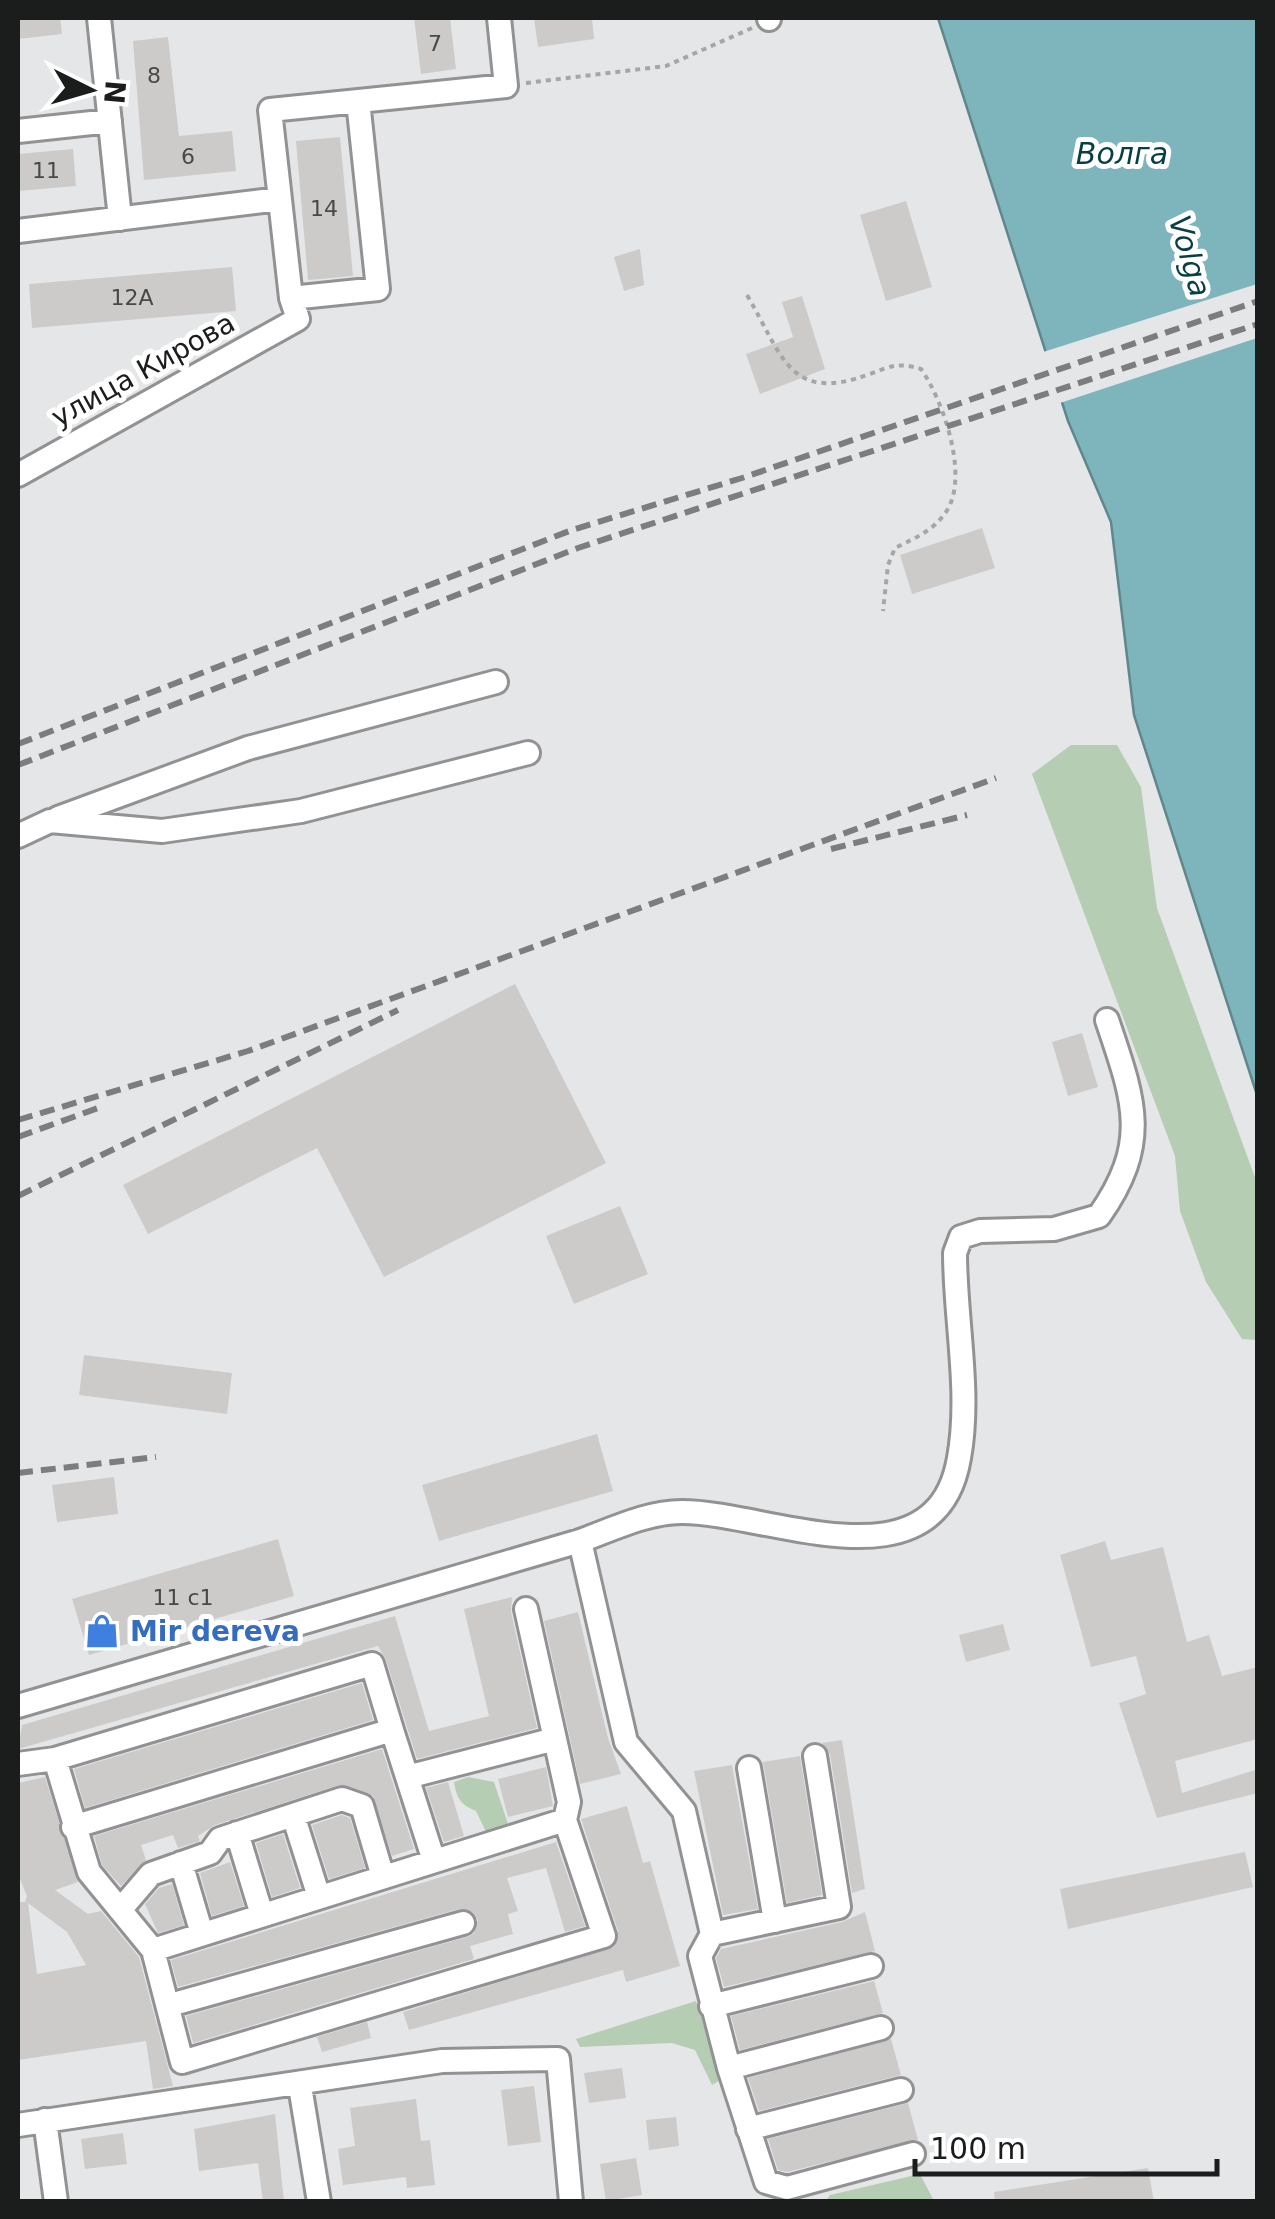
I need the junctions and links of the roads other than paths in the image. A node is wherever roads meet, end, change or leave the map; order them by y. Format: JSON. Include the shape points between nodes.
{"nodes":[{"id":1,"x":100,"y":18,"type":"edge"},
{"id":2,"x":499,"y":18,"type":"edge"},
{"id":3,"x":358,"y":101,"type":"junction"},
{"id":4,"x":110,"y":121,"type":"junction"},
{"id":5,"x":18,"y":131,"type":"edge"},
{"id":6,"x":279,"y":199,"type":"junction"},
{"id":7,"x":120,"y":218,"type":"junction"},
{"id":8,"x":18,"y":230,"type":"edge"},
{"id":9,"x":294,"y":308,"type":"junction"},
{"id":10,"x":18,"y":474,"type":"edge"},
{"id":11,"x":496,"y":682,"type":"dead end"},
{"id":12,"x":528,"y":752,"type":"dead end"},
{"id":13,"x":50,"y":822,"type":"junction"},
{"id":14,"x":18,"y":836,"type":"edge"},
{"id":15,"x":1107,"y":1020,"type":"dead end"},
{"id":16,"x":580,"y":1541,"type":"junction"},
{"id":17,"x":526,"y":1609,"type":"dead end"},
{"id":18,"x":20,"y":1697,"type":"edge"},
{"id":19,"x":392,"y":1730,"type":"junction"},
{"id":20,"x":555,"y":1739,"type":"junction"},
{"id":21,"x":816,"y":1756,"type":"dead end"},
{"id":22,"x":54,"y":1759,"type":"junction"},
{"id":23,"x":18,"y":1764,"type":"edge"},
{"id":24,"x":749,"y":1768,"type":"dead end"},
{"id":25,"x":407,"y":1778,"type":"junction"},
{"id":26,"x":293,"y":1815,"type":"junction"},
{"id":27,"x":565,"y":1820,"type":"junction"},
{"id":28,"x":73,"y":1827,"type":"junction"},
{"id":29,"x":236,"y":1834,"type":"junction"},
{"id":30,"x":434,"y":1861,"type":"junction"},
{"id":31,"x":181,"y":1863,"type":"junction"},
{"id":32,"x":383,"y":1877,"type":"junction"},
{"id":33,"x":319,"y":1897,"type":"junction"},
{"id":34,"x":120,"y":1910,"type":"junction"},
{"id":35,"x":262,"y":1915,"type":"junction"},
{"id":36,"x":775,"y":1921,"type":"junction"},
{"id":37,"x":463,"y":1923,"type":"dead end"},
{"id":38,"x":202,"y":1934,"type":"junction"},
{"id":39,"x":712,"y":1934,"type":"junction"},
{"id":40,"x":153,"y":1950,"type":"junction"},
{"id":41,"x":871,"y":1966,"type":"dead end"},
{"id":42,"x":170,"y":2005,"type":"junction"},
{"id":43,"x":711,"y":2006,"type":"junction"},
{"id":44,"x":881,"y":2028,"type":"dead end"},
{"id":45,"x":729,"y":2068,"type":"junction"},
{"id":46,"x":300,"y":2086,"type":"junction"},
{"id":47,"x":900,"y":2090,"type":"dead end"},
{"id":48,"x":44,"y":2120,"type":"junction"},
{"id":49,"x":18,"y":2125,"type":"edge"},
{"id":50,"x":748,"y":2129,"type":"junction"},
{"id":51,"x":913,"y":2154,"type":"dead end"},
{"id":52,"x":56,"y":2202,"type":"edge"},
{"id":53,"x":319,"y":2202,"type":"edge"},
{"id":54,"x":571,"y":2202,"type":"edge"}],
"edges":[{"from":1,"to":4,"type":"street"},
{"from":2,"to":3,"type":"street","via":[[506,86]]},
{"from":3,"to":6,"type":"street","via":[[270,110]]},
{"from":3,"to":9,"type":"street","via":[[378,289]]},
{"from":4,"to":5,"type":"street"},
{"from":4,"to":7,"type":"street"},
{"from":6,"to":7,"type":"street"},
{"from":6,"to":9,"type":"street"},
{"from":7,"to":8,"type":"street"},
{"from":9,"to":10,"type":"street","name":"улица Кирова"},
{"from":11,"to":13,"type":"street","via":[[248,748]]},
{"from":12,"to":13,"type":"street","via":[[302,811],[162,831]]},
{"from":13,"to":14,"type":"street"},
{"from":15,"to":16,"type":"street","via":[[1134,1116],[1132,1158],[1099,1216],[1054,1229],[980,1231],[961,1236],[955,1253],[959,1460],[940,1508],[915,1526],[854,1538],[686,1512],[657,1513]]},
{"from":16,"to":18,"type":"street"},
{"from":16,"to":39,"type":"street","via":[[626,1742],[684,1811]]},
{"from":17,"to":20,"type":"street"},
{"from":19,"to":22,"type":"street","via":[[372,1664]]},
{"from":19,"to":25,"type":"street"},
{"from":19,"to":28,"type":"street"},
{"from":20,"to":25,"type":"street"},
{"from":20,"to":27,"type":"street","via":[[569,1802]]},
{"from":21,"to":36,"type":"street","via":[[850,1905]]},
{"from":22,"to":23,"type":"street"},
{"from":22,"to":28,"type":"street"},
{"from":24,"to":36,"type":"street"},
{"from":25,"to":30,"type":"street"},
{"from":26,"to":29,"type":"street"},
{"from":26,"to":32,"type":"street","via":[[342,1799],[362,1806]]},
{"from":26,"to":33,"type":"street"},
{"from":27,"to":30,"type":"street"},
{"from":27,"to":42,"type":"street","via":[[604,1936],[182,2062]]},
{"from":28,"to":34,"type":"street","via":[[89,1872]]},
{"from":29,"to":31,"type":"street"},
{"from":29,"to":35,"type":"street"},
{"from":30,"to":32,"type":"street"},
{"from":31,"to":34,"type":"street","via":[[151,1874]]},
{"from":31,"to":38,"type":"street"},
{"from":32,"to":33,"type":"street"},
{"from":33,"to":35,"type":"street"},
{"from":34,"to":40,"type":"street"},
{"from":35,"to":38,"type":"street"},
{"from":36,"to":39,"type":"street"},
{"from":37,"to":42,"type":"street"},
{"from":38,"to":40,"type":"street"},
{"from":39,"to":43,"type":"street","via":[[700,1956]]},
{"from":40,"to":42,"type":"street"},
{"from":41,"to":43,"type":"street"},
{"from":43,"to":45,"type":"street"},
{"from":44,"to":45,"type":"street"},
{"from":45,"to":50,"type":"street"},
{"from":46,"to":48,"type":"street"},
{"from":46,"to":53,"type":"street"},
{"from":46,"to":54,"type":"street","via":[[442,2061],[558,2060]]},
{"from":47,"to":50,"type":"street"},
{"from":48,"to":49,"type":"street"},
{"from":48,"to":52,"type":"street"},
{"from":50,"to":51,"type":"street","via":[[766,2182],[787,2188]]}]}
